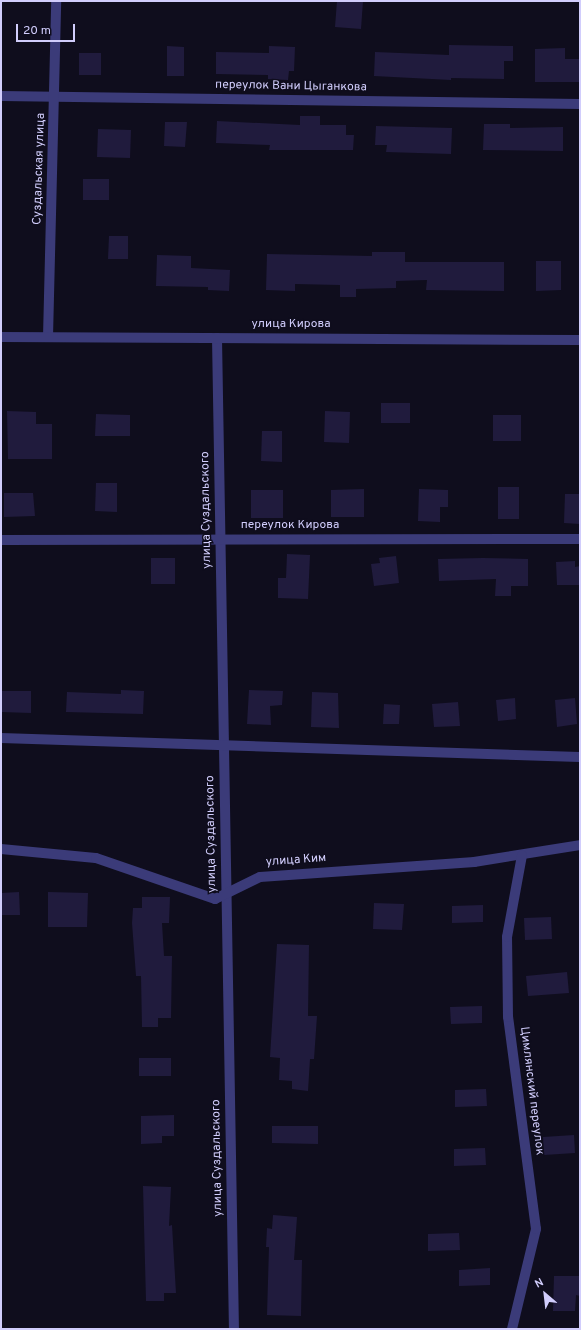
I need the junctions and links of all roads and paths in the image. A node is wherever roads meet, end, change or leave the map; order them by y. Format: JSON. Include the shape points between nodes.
{"nodes":[{"id":1,"x":56,"y":1,"type":"edge"},
{"id":2,"x":1,"y":96,"type":"edge"},
{"id":3,"x":55,"y":97,"type":"junction"},
{"id":4,"x":580,"y":104,"type":"edge"},
{"id":5,"x":1,"y":337,"type":"edge"},
{"id":6,"x":48,"y":337,"type":"junction"},
{"id":7,"x":217,"y":338,"type":"junction"},
{"id":8,"x":580,"y":340,"type":"edge"},
{"id":9,"x":220,"y":539,"type":"junction"},
{"id":10,"x":580,"y":539,"type":"edge"},
{"id":11,"x":1,"y":540,"type":"edge"},
{"id":12,"x":1,"y":738,"type":"edge"},
{"id":13,"x":224,"y":745,"type":"junction"},
{"id":14,"x":580,"y":758,"type":"edge"},
{"id":15,"x":580,"y":845,"type":"edge"},
{"id":16,"x":1,"y":849,"type":"edge"},
{"id":17,"x":522,"y":855,"type":"junction"},
{"id":18,"x":226,"y":893,"type":"junction"},
{"id":19,"x":234,"y":1329,"type":"edge"},
{"id":20,"x":512,"y":1329,"type":"edge"}],
"edges":[{"from":1,"to":3,"type":"street","name":"Суздальская улица"},
{"from":2,"to":3,"type":"street","name":"переулок Вани Цыганкова"},
{"from":3,"to":4,"type":"street","name":"переулок Вани Цыганкова"},
{"from":3,"to":6,"type":"street","name":"Суздальская улица"},
{"from":5,"to":6,"type":"street","name":"улица Кирова"},
{"from":6,"to":7,"type":"street","name":"улица Кирова"},
{"from":7,"to":8,"type":"street","name":"улица Кирова"},
{"from":7,"to":9,"type":"street","name":"улица Суздальского"},
{"from":9,"to":10,"type":"street","name":"переулок Кирова"},
{"from":9,"to":11,"type":"street","name":"переулок Кирова"},
{"from":9,"to":13,"type":"street","name":"улица Суздальского"},
{"from":12,"to":13,"type":"street"},
{"from":13,"to":14,"type":"street"},
{"from":13,"to":18,"type":"street","name":"улица Суздальского"},
{"from":15,"to":17,"type":"street","name":"улица Ким"},
{"from":16,"to":18,"type":"street","name":"улица Ким","via":[[96,858],[215,899]]},
{"from":17,"to":18,"type":"street","name":"улица Ким","via":[[474,862],[260,877]]},
{"from":17,"to":20,"type":"street","name":"Цимлянский переулок","via":[[507,937],[508,1016],[536,1229]]},
{"from":18,"to":19,"type":"street","name":"улица Суздальского"}]}
